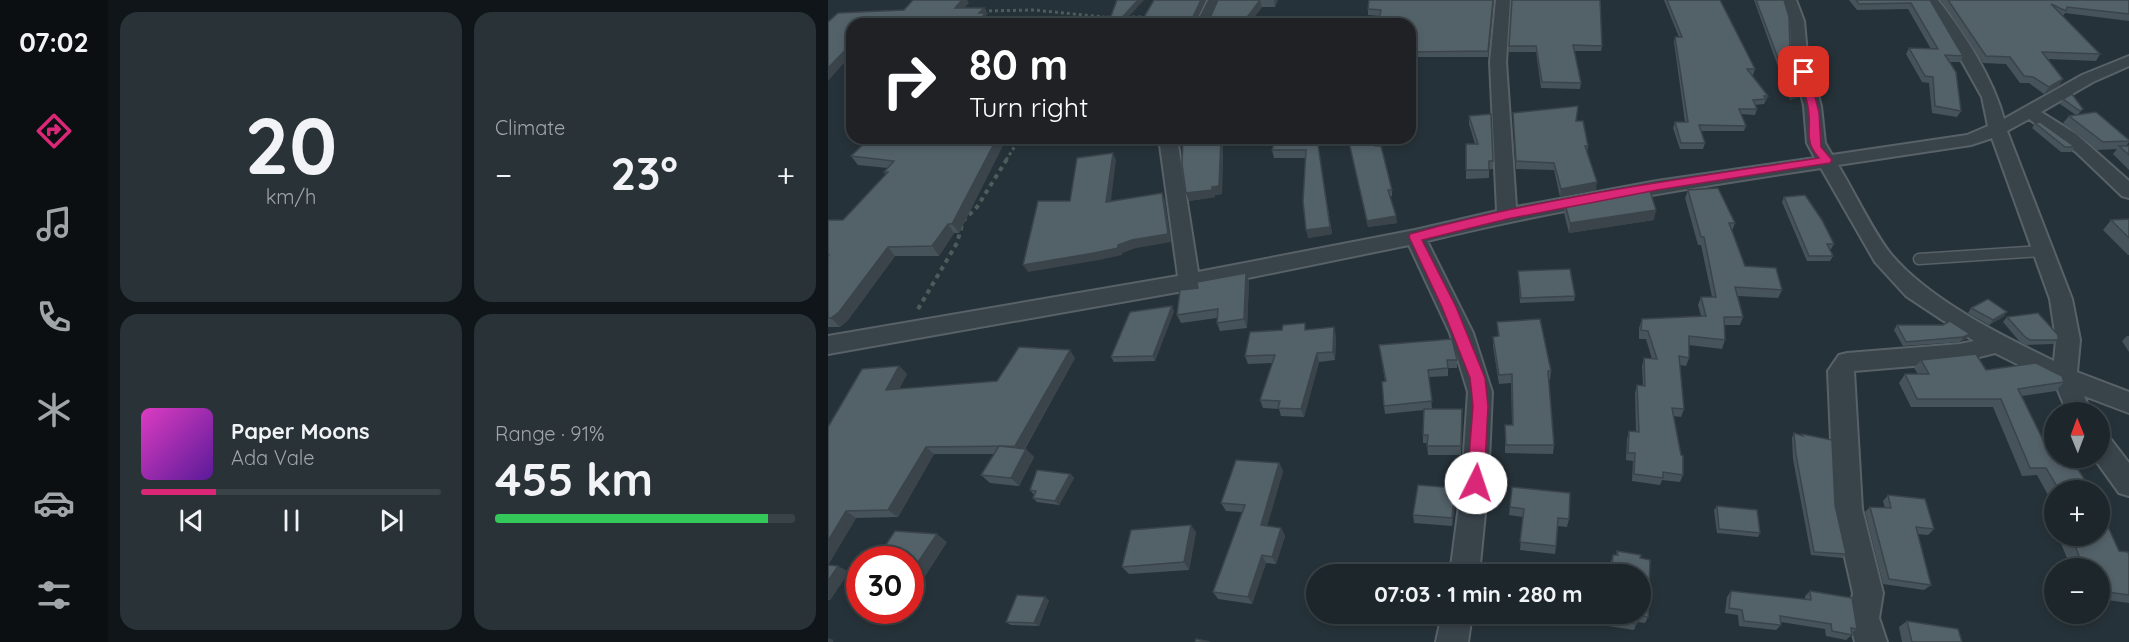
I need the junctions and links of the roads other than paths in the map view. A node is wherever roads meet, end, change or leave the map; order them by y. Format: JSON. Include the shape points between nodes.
{"nodes":[{"id":1,"x":1215,"y":0,"type":"edge"},
{"id":2,"x":1503,"y":0,"type":"edge"},
{"id":3,"x":1789,"y":0,"type":"edge"},
{"id":4,"x":1931,"y":0,"type":"edge"},
{"id":5,"x":1206,"y":18,"type":"edge"},
{"id":6,"x":2129,"y":61,"type":"edge"},
{"id":7,"x":2028,"y":112,"type":"junction"},
{"id":8,"x":1998,"y":130,"type":"junction"},
{"id":9,"x":1169,"y":144,"type":"edge"},
{"id":10,"x":1826,"y":160,"type":"junction"},
{"id":11,"x":2129,"y":192,"type":"edge"},
{"id":12,"x":1507,"y":215,"type":"junction"},
{"id":13,"x":1415,"y":237,"type":"junction"},
{"id":14,"x":2043,"y":251,"type":"junction"},
{"id":15,"x":1919,"y":259,"type":"dead end"},
{"id":16,"x":1189,"y":282,"type":"junction"},
{"id":17,"x":1997,"y":344,"type":"junction"},
{"id":18,"x":828,"y":345,"type":"edge"},
{"id":19,"x":2064,"y":376,"type":"junction"},
{"id":20,"x":2075,"y":402,"type":"edge"},
{"id":21,"x":2129,"y":403,"type":"edge"},
{"id":22,"x":2110,"y":458,"type":"edge"},
{"id":23,"x":2129,"y":484,"type":"edge"},
{"id":24,"x":1466,"y":564,"type":"edge"},
{"id":25,"x":1455,"y":624,"type":"edge"},
{"id":26,"x":1452,"y":642,"type":"edge"},
{"id":27,"x":1871,"y":642,"type":"edge"}],
"edges":[{"from":1,"to":5,"type":"street"},
{"from":2,"to":12,"type":"street","via":[[1498,62]]},
{"from":3,"to":10,"type":"street","via":[[1798,19],[1798,52],[1814,113],[1816,148]]},
{"from":4,"to":8,"type":"street","via":[[1990,97]]},
{"from":6,"to":7,"type":"street","via":[[2099,71]]},
{"from":7,"to":8,"type":"street"},
{"from":7,"to":11,"type":"street","via":[[2063,132]]},
{"from":8,"to":10,"type":"street","via":[[1971,140]]},
{"from":8,"to":14,"type":"street"},
{"from":9,"to":16,"type":"street"},
{"from":10,"to":12,"type":"street"},
{"from":10,"to":17,"type":"street","via":[[1881,257],[1914,290]]},
{"from":12,"to":13,"type":"street"},
{"from":13,"to":16,"type":"street"},
{"from":13,"to":24,"type":"street","via":[[1449,307],[1480,392],[1476,483]]},
{"from":14,"to":15,"type":"lane"},
{"from":14,"to":19,"type":"street","via":[[2061,299],[2067,330]]},
{"from":16,"to":18,"type":"street"},
{"from":17,"to":19,"type":"street"},
{"from":17,"to":27,"type":"street","via":[[1960,353],[1847,362],[1840,371],[1848,509],[1868,593],[1864,618]]},
{"from":19,"to":20,"type":"street"},
{"from":19,"to":21,"type":"street"},
{"from":22,"to":23,"type":"street"},
{"from":25,"to":26,"type":"street"}]}
